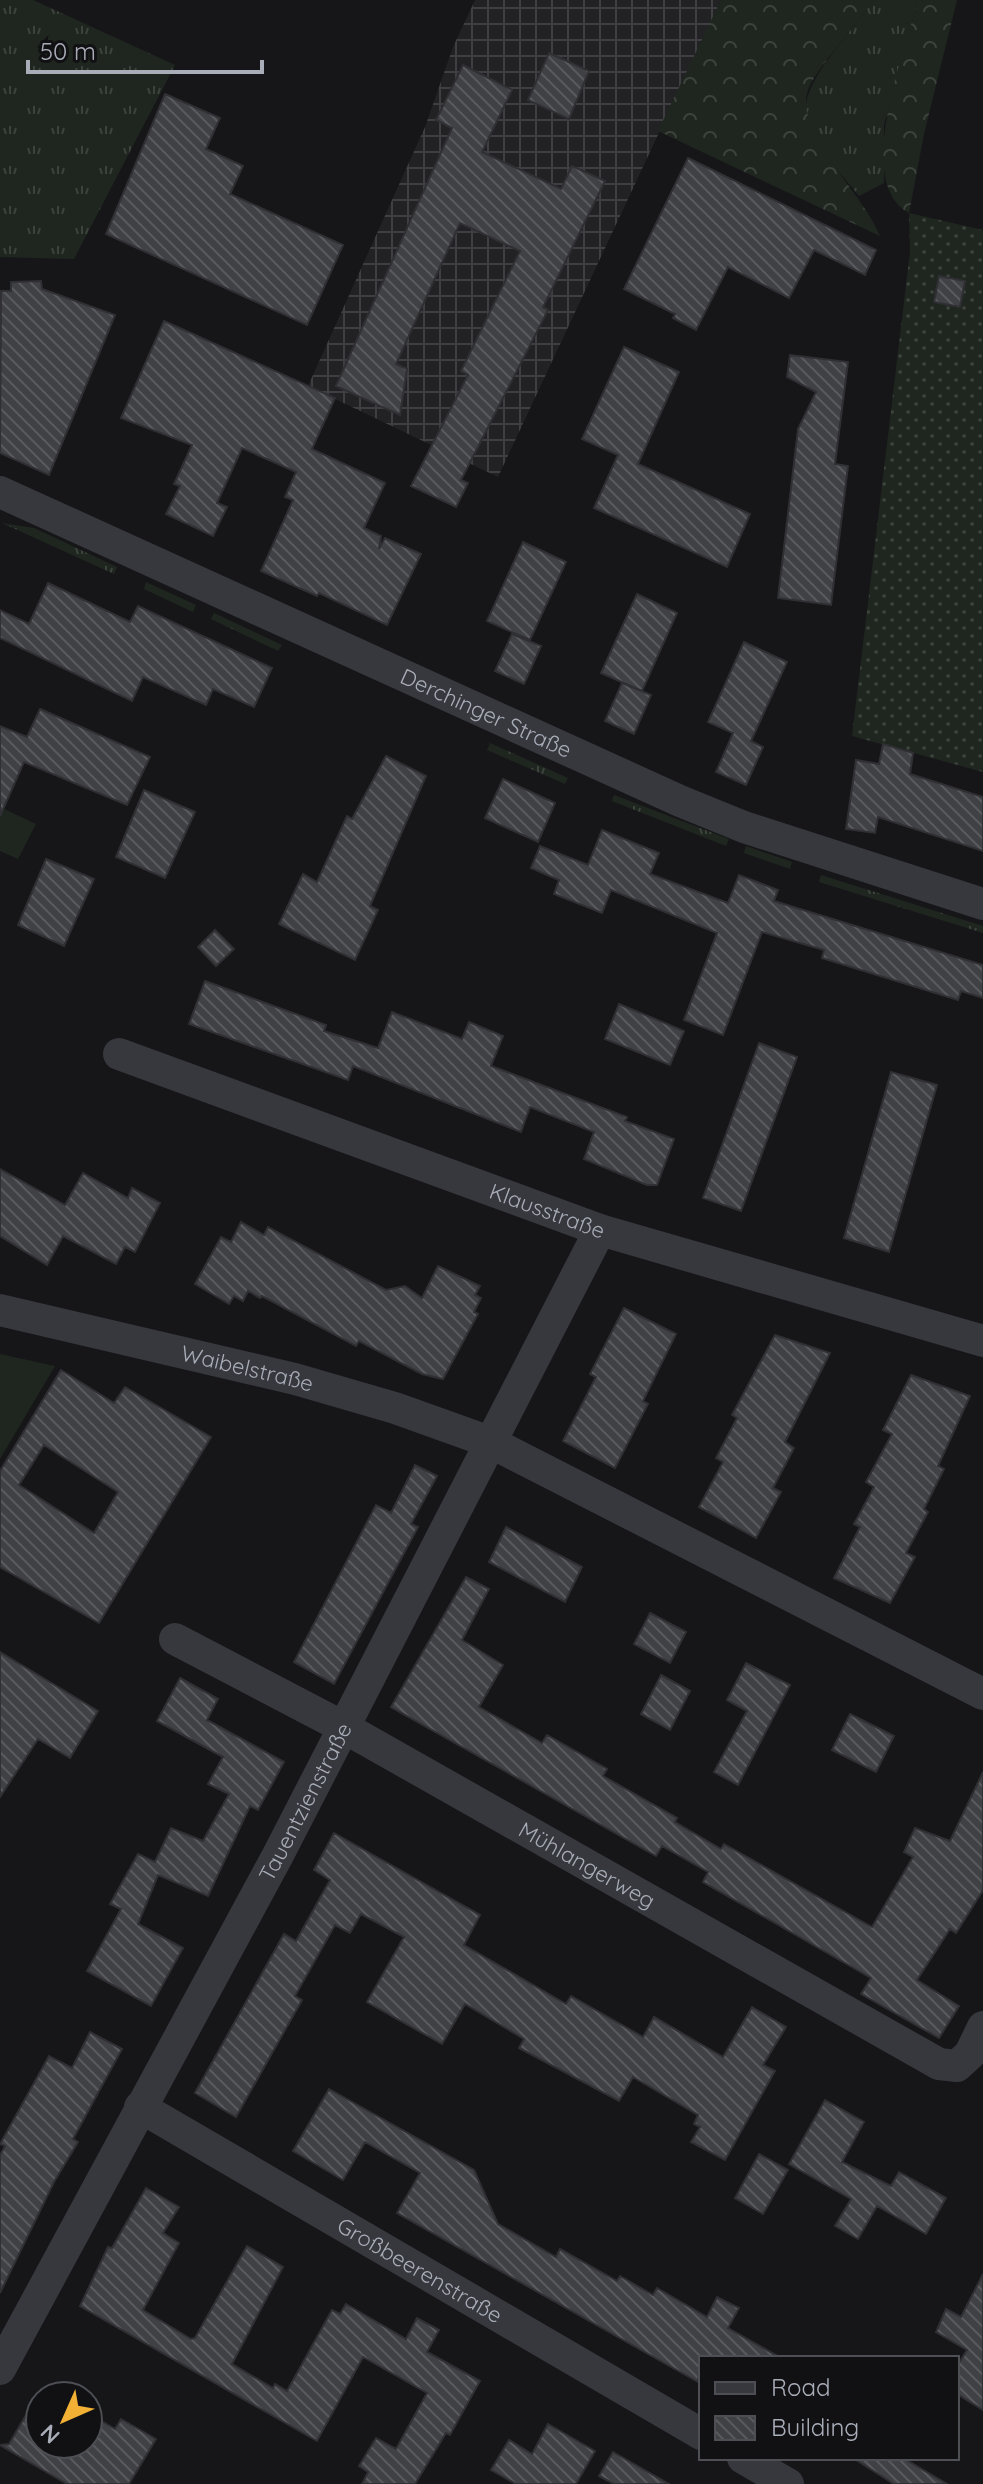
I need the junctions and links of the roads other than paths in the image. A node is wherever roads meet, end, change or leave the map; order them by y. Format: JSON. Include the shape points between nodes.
{"nodes":[{"id":1,"x":0,"y":492,"type":"edge"},
{"id":2,"x":983,"y":904,"type":"edge"},
{"id":3,"x":119,"y":1054,"type":"dead end"},
{"id":4,"x":600,"y":1230,"type":"junction"},
{"id":5,"x":0,"y":1310,"type":"edge"},
{"id":6,"x":983,"y":1341,"type":"edge"},
{"id":7,"x":490,"y":1442,"type":"junction"},
{"id":8,"x":175,"y":1639,"type":"dead end"},
{"id":9,"x":983,"y":1694,"type":"edge"},
{"id":10,"x":345,"y":1728,"type":"junction"},
{"id":11,"x":983,"y":2027,"type":"edge"},
{"id":12,"x":140,"y":2107,"type":"junction"},
{"id":13,"x":0,"y":2369,"type":"edge"},
{"id":14,"x":699,"y":2433,"type":"edge"},
{"id":15,"x":746,"y":2460,"type":"edge"},
{"id":16,"x":788,"y":2484,"type":"edge"}],
"edges":[{"from":1,"to":2,"type":"street","name":"Derchinger Straße","via":[[671,798]]},
{"from":3,"to":4,"type":"street","name":"Klausstraße"},
{"from":4,"to":6,"type":"street","name":"Klausstraße"},
{"from":4,"to":7,"type":"street","name":"Tauentzienstraße"},
{"from":5,"to":7,"type":"street","name":"Waibelstraße","via":[[295,1379]]},
{"from":7,"to":9,"type":"street"},
{"from":7,"to":10,"type":"street","name":"Tauentzienstraße"},
{"from":8,"to":10,"type":"street","name":"Mühlangerweg"},
{"from":10,"to":11,"type":"street","name":"Mühlangerweg","via":[[939,2064],[957,2066],[970,2054]]},
{"from":10,"to":12,"type":"street","name":"Tauentzienstraße"},
{"from":12,"to":13,"type":"street","name":"Tauentzienstraße"},
{"from":12,"to":14,"type":"street","name":"Großbeerenstraße"},
{"from":15,"to":16,"type":"street"}]}
